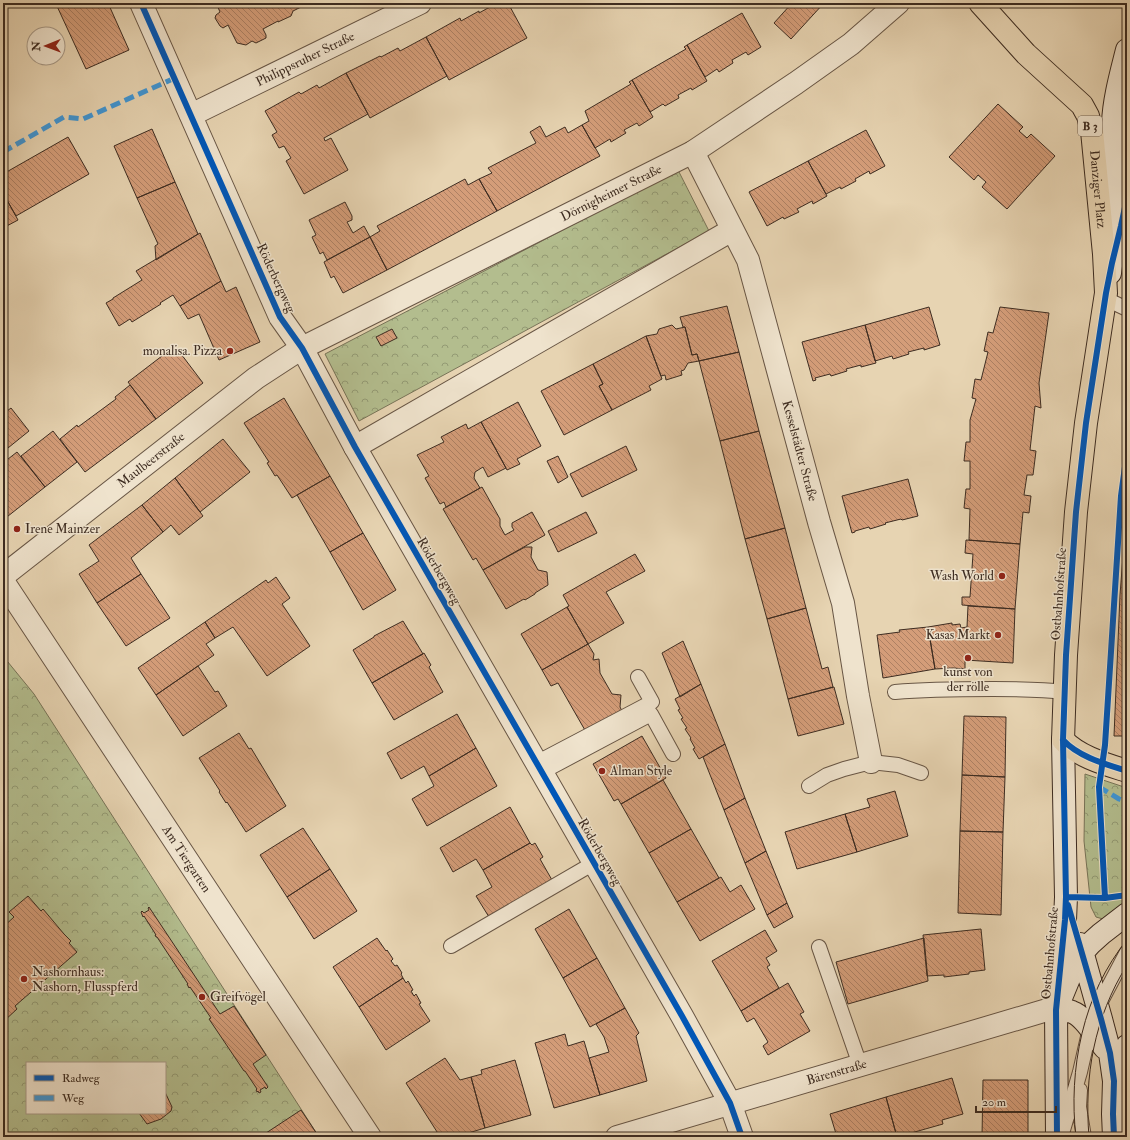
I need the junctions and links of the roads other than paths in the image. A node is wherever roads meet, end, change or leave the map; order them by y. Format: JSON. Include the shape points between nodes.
{"nodes":[{"id":1,"x":141,"y":3,"type":"edge"},
{"id":2,"x":420,"y":3,"type":"edge"},
{"id":3,"x":898,"y":3,"type":"edge"},
{"id":4,"x":980,"y":3,"type":"edge"},
{"id":5,"x":1127,"y":50,"type":"edge"},
{"id":6,"x":191,"y":115,"type":"junction"},
{"id":7,"x":694,"y":152,"type":"junction"},
{"id":8,"x":1127,"y":198,"type":"edge"},
{"id":9,"x":732,"y":230,"type":"junction"},
{"id":10,"x":1112,"y":263,"type":"junction"},
{"id":11,"x":1106,"y":296,"type":"junction"},
{"id":12,"x":1127,"y":309,"type":"edge"},
{"id":13,"x":302,"y":348,"type":"junction"},
{"id":14,"x":355,"y":447,"type":"junction"},
{"id":15,"x":3,"y":576,"type":"edge"},
{"id":16,"x":3,"y":581,"type":"edge"},
{"id":17,"x":638,"y":677,"type":"dead end"},
{"id":18,"x":895,"y":692,"type":"dead end"},
{"id":19,"x":1064,"y":692,"type":"junction"},
{"id":20,"x":1063,"y":740,"type":"junction"},
{"id":21,"x":673,"y":754,"type":"dead end"},
{"id":22,"x":872,"y":762,"type":"junction"},
{"id":23,"x":539,"y":767,"type":"junction"},
{"id":24,"x":1127,"y":771,"type":"edge"},
{"id":25,"x":921,"y":773,"type":"dead end"},
{"id":26,"x":810,"y":786,"type":"dead end"},
{"id":27,"x":594,"y":863,"type":"junction"},
{"id":28,"x":1066,"y":897,"type":"junction"},
{"id":29,"x":1127,"y":914,"type":"edge"},
{"id":30,"x":451,"y":946,"type":"dead end"},
{"id":31,"x":819,"y":947,"type":"dead end"},
{"id":32,"x":1127,"y":952,"type":"edge"},
{"id":33,"x":1082,"y":953,"type":"junction"},
{"id":34,"x":1098,"y":1007,"type":"junction"},
{"id":35,"x":1056,"y":1010,"type":"junction"},
{"id":36,"x":1090,"y":1028,"type":"junction"},
{"id":37,"x":1118,"y":1050,"type":"edge"},
{"id":38,"x":860,"y":1065,"type":"junction"},
{"id":39,"x":1080,"y":1072,"type":"junction"},
{"id":40,"x":730,"y":1103,"type":"junction"},
{"id":41,"x":370,"y":1137,"type":"edge"},
{"id":42,"x":617,"y":1137,"type":"edge"},
{"id":43,"x":742,"y":1137,"type":"edge"},
{"id":44,"x":1057,"y":1137,"type":"edge"},
{"id":45,"x":1061,"y":1137,"type":"edge"},
{"id":46,"x":1084,"y":1137,"type":"edge"},
{"id":47,"x":1114,"y":1137,"type":"edge"}],
"edges":[{"from":1,"to":6,"type":"street","name":"Röderbergweg"},
{"from":2,"to":6,"type":"street","name":"Philippsruher Straße"},
{"from":3,"to":7,"type":"street","name":"Dörnigheimer Straße","via":[[851,44]]},
{"from":4,"to":11,"type":"main road","name":"Danziger Platz","number":"B 3","via":[[1026,54],[1078,101],[1088,116],[1095,160]]},
{"from":5,"to":10,"type":"street","name":"Danziger Platz","via":[[1113,123],[1116,209]]},
{"from":6,"to":13,"type":"street","name":"Röderbergweg","via":[[280,317]]},
{"from":7,"to":9,"type":"street","name":"Kesselstädter Straße"},
{"from":7,"to":13,"type":"street","name":"Dörnigheimer Straße"},
{"from":8,"to":10,"type":"street","name":"Danziger Platz"},
{"from":9,"to":14,"type":"street"},
{"from":9,"to":22,"type":"street","name":"Kesselstädter Straße","via":[[752,273],[843,603]]},
{"from":10,"to":11,"type":"street","name":"Danziger Platz"},
{"from":11,"to":12,"type":"lane"},
{"from":11,"to":19,"type":"main road","name":"Ostbahnhofstraße","number":"B 3","via":[[1081,464]]},
{"from":13,"to":14,"type":"street","name":"Röderbergweg"},
{"from":13,"to":15,"type":"street","name":"Maulbeerstraße","via":[[256,378]]},
{"from":14,"to":23,"type":"street","name":"Röderbergweg"},
{"from":16,"to":41,"type":"street","name":"Am Tiergarten"},
{"from":17,"to":23,"type":"lane","via":[[652,702]]},
{"from":18,"to":19,"type":"lane","via":[[956,689]]},
{"from":19,"to":20,"type":"main road","name":"Ostbahnhofstraße","number":"B 3"},
{"from":20,"to":24,"type":"main road","via":[[1089,757]]},
{"from":20,"to":28,"type":"street","name":"Ostbahnhofstraße"},
{"from":21,"to":23,"type":"lane","via":[[652,714]]},
{"from":22,"to":25,"type":"lane","via":[[898,765]]},
{"from":22,"to":26,"type":"lane","via":[[827,775]]},
{"from":23,"to":27,"type":"street","name":"Röderbergweg"},
{"from":27,"to":30,"type":"lane"},
{"from":27,"to":40,"type":"street","name":"Röderbergweg"},
{"from":28,"to":33,"type":"street","name":"Ostbahnhofstraße"},
{"from":28,"to":35,"type":"street","name":"Ostbahnhofstraße"},
{"from":29,"to":33,"type":"street"},
{"from":31,"to":38,"type":"lane"},
{"from":32,"to":34,"type":"lane"},
{"from":33,"to":34,"type":"street","name":"Ostbahnhofstraße"},
{"from":33,"to":35,"type":"street"},
{"from":34,"to":36,"type":"lane"},
{"from":34,"to":37,"type":"street","name":"Ostbahnhofstraße"},
{"from":35,"to":36,"type":"street","name":"Bärenstraße","via":[[1076,1013]]},
{"from":35,"to":38,"type":"street","name":"Bärenstraße","via":[[1047,1010]]},
{"from":35,"to":44,"type":"street","name":"Ostbahnhofstraße"},
{"from":36,"to":37,"type":"street","name":"Bärenstraße","via":[[1102,1044]]},
{"from":36,"to":39,"type":"lane"},
{"from":37,"to":47,"type":"street","name":"Ostbahnhofstraße","via":[[1114,1081]]},
{"from":38,"to":40,"type":"street","name":"Bärenstraße"},
{"from":39,"to":45,"type":"lane"},
{"from":39,"to":46,"type":"lane","via":[[1079,1107]]},
{"from":40,"to":42,"type":"street","name":"Bärenstraße"},
{"from":40,"to":43,"type":"street","name":"Röderbergweg"}]}
